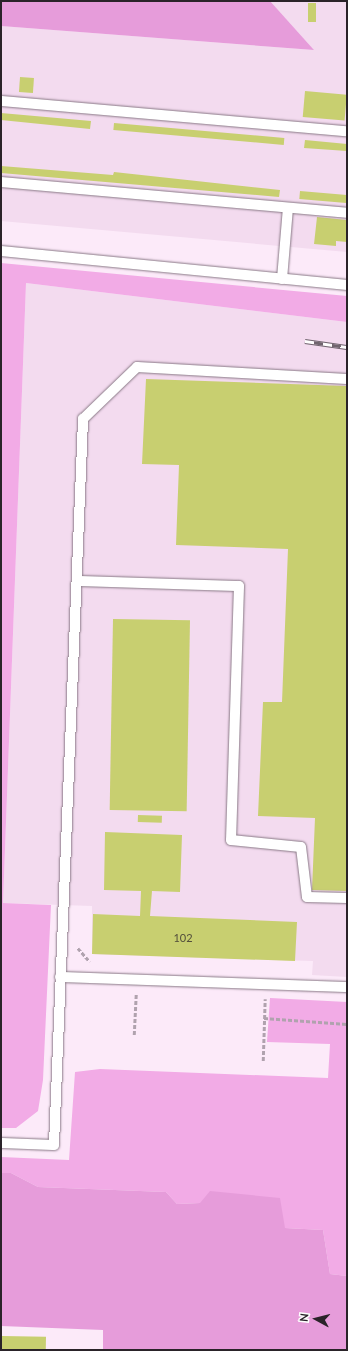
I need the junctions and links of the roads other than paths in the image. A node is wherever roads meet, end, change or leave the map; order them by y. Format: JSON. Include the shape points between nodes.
{"nodes":[{"id":1,"x":1,"y":101,"type":"edge"},
{"id":2,"x":347,"y":131,"type":"edge"},
{"id":3,"x":1,"y":182,"type":"edge"},
{"id":4,"x":288,"y":208,"type":"junction"},
{"id":5,"x":347,"y":213,"type":"edge"},
{"id":6,"x":1,"y":251,"type":"edge"},
{"id":7,"x":282,"y":279,"type":"junction"},
{"id":8,"x":347,"y":285,"type":"edge"},
{"id":9,"x":347,"y":379,"type":"edge"},
{"id":10,"x":77,"y":581,"type":"junction"},
{"id":11,"x":347,"y":898,"type":"edge"},
{"id":12,"x":60,"y":978,"type":"junction"},
{"id":13,"x":347,"y":987,"type":"edge"},
{"id":14,"x":1,"y":1143,"type":"edge"}],
"edges":[{"from":1,"to":2,"type":"lane"},
{"from":3,"to":4,"type":"lane"},
{"from":4,"to":5,"type":"lane"},
{"from":4,"to":7,"type":"lane"},
{"from":6,"to":7,"type":"lane"},
{"from":7,"to":8,"type":"lane"},
{"from":9,"to":10,"type":"lane","via":[[137,367],[83,419]]},
{"from":10,"to":11,"type":"lane","via":[[239,586],[230,840],[301,847],[307,898]]},
{"from":10,"to":12,"type":"lane"},
{"from":12,"to":13,"type":"lane"},
{"from":12,"to":14,"type":"lane","via":[[54,1145]]}]}
